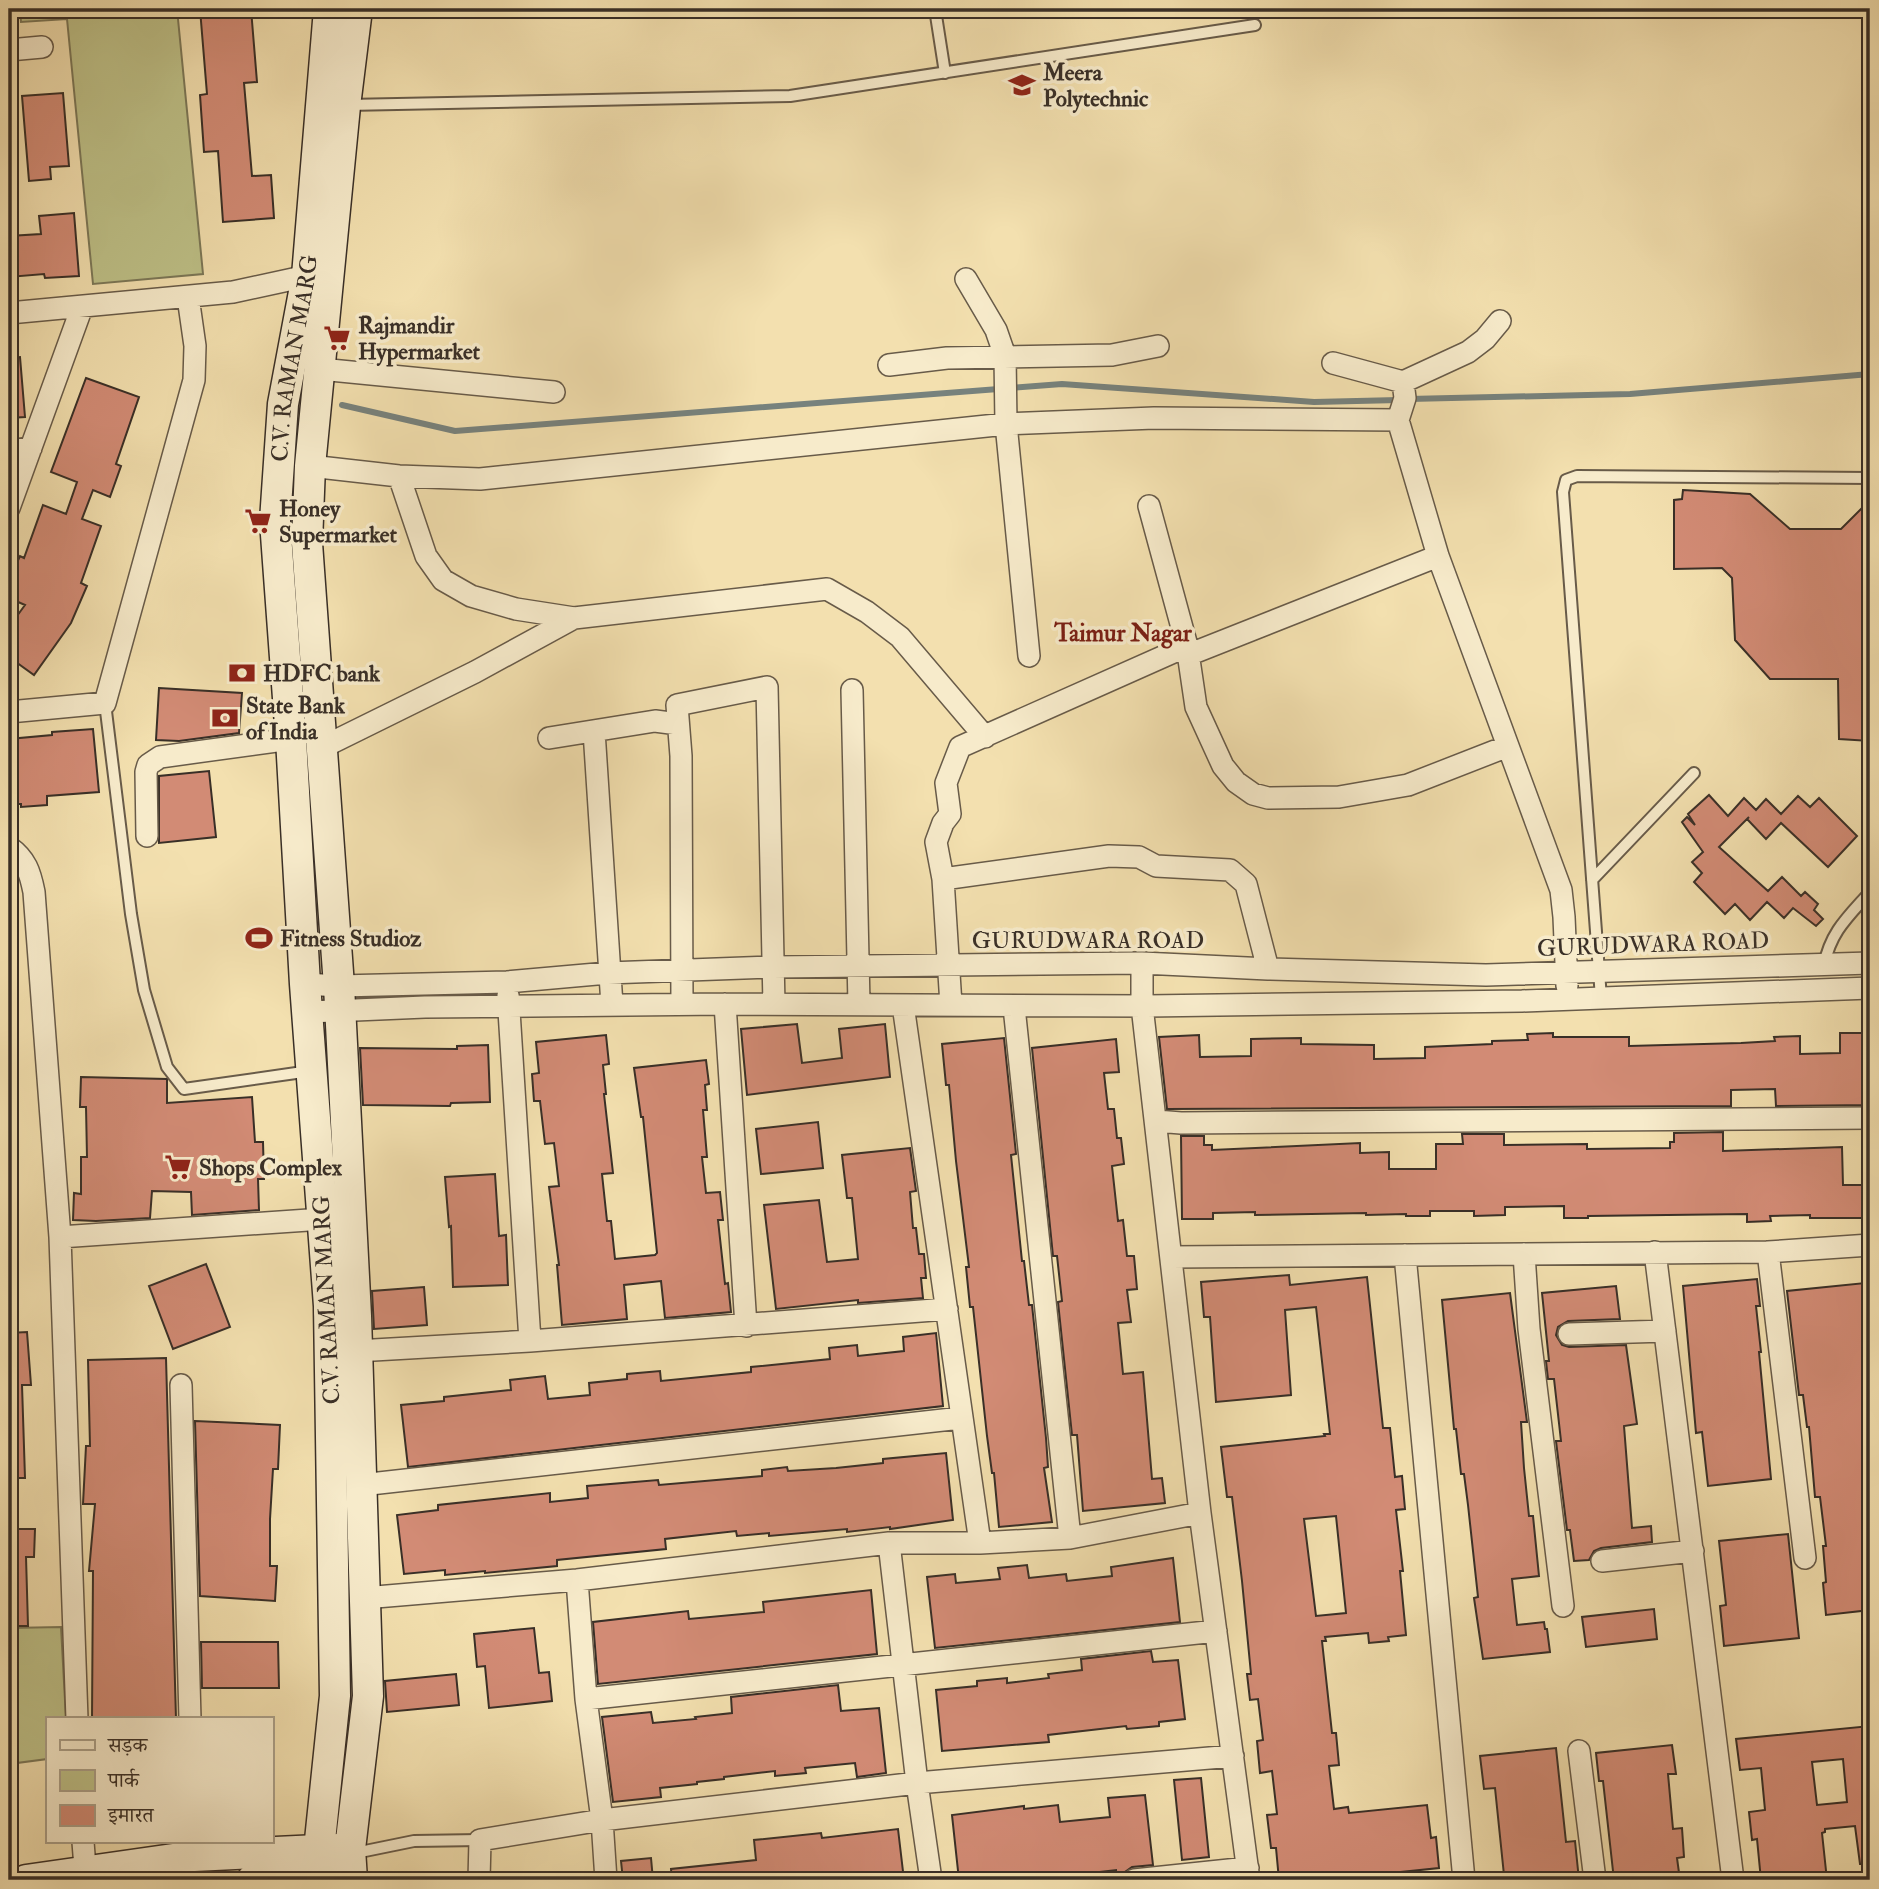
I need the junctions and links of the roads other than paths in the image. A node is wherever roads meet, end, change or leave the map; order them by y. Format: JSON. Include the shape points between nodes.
{"nodes":[{"id":1,"x":329,"y":9,"type":"edge"},
{"id":2,"x":357,"y":9,"type":"edge"},
{"id":3,"x":935,"y":9,"type":"edge"},
{"id":4,"x":1255,"y":25,"type":"dead end"},
{"id":5,"x":42,"y":47,"type":"dead end"},
{"id":6,"x":9,"y":50,"type":"edge"},
{"id":7,"x":944,"y":73,"type":"junction"},
{"id":8,"x":345,"y":106,"type":"junction"},
{"id":9,"x":307,"y":276,"type":"junction"},
{"id":10,"x":966,"y":279,"type":"dead end"},
{"id":11,"x":188,"y":296,"type":"junction"},
{"id":12,"x":82,"y":307,"type":"junction"},
{"id":13,"x":9,"y":313,"type":"edge"},
{"id":14,"x":1500,"y":321,"type":"dead end"},
{"id":15,"x":1158,"y":346,"type":"dead end"},
{"id":16,"x":1004,"y":356,"type":"junction"},
{"id":17,"x":1332,"y":363,"type":"dead end"},
{"id":18,"x":889,"y":365,"type":"dead end"},
{"id":19,"x":320,"y":369,"type":"junction"},
{"id":20,"x":554,"y":392,"type":"dead end"},
{"id":21,"x":1402,"y":402,"type":"junction"},
{"id":22,"x":1006,"y":424,"type":"junction"},
{"id":23,"x":30,"y":448,"type":"junction"},
{"id":24,"x":9,"y":451,"type":"edge"},
{"id":25,"x":310,"y":466,"type":"junction"},
{"id":26,"x":400,"y":476,"type":"junction"},
{"id":27,"x":1870,"y":478,"type":"edge"},
{"id":28,"x":1149,"y":506,"type":"dead end"},
{"id":29,"x":9,"y":508,"type":"edge"},
{"id":30,"x":1438,"y":556,"type":"junction"},
{"id":31,"x":574,"y":618,"type":"junction"},
{"id":32,"x":1188,"y":650,"type":"junction"},
{"id":33,"x":1029,"y":656,"type":"dead end"},
{"id":34,"x":852,"y":690,"type":"dead end"},
{"id":35,"x":105,"y":704,"type":"junction"},
{"id":36,"x":9,"y":712,"type":"edge"},
{"id":37,"x":678,"y":724,"type":"junction"},
{"id":38,"x":594,"y":731,"type":"junction"},
{"id":39,"x":985,"y":737,"type":"junction"},
{"id":40,"x":549,"y":738,"type":"dead end"},
{"id":41,"x":292,"y":739,"type":"junction"},
{"id":42,"x":1508,"y":746,"type":"junction"},
{"id":43,"x":321,"y":748,"type":"junction"},
{"id":44,"x":1694,"y":774,"type":"dead end"},
{"id":45,"x":147,"y":836,"type":"dead end"},
{"id":46,"x":9,"y":847,"type":"edge"},
{"id":47,"x":943,"y":878,"type":"junction"},
{"id":48,"x":1592,"y":880,"type":"junction"},
{"id":49,"x":1870,"y":892,"type":"edge"},
{"id":50,"x":1142,"y":963,"type":"junction"},
{"id":51,"x":1870,"y":963,"type":"edge"},
{"id":52,"x":948,"y":965,"type":"junction"},
{"id":53,"x":1824,"y":965,"type":"junction"},
{"id":54,"x":773,"y":967,"type":"junction"},
{"id":55,"x":859,"y":967,"type":"junction"},
{"id":56,"x":1268,"y":969,"type":"junction"},
{"id":57,"x":682,"y":970,"type":"junction"},
{"id":58,"x":1566,"y":973,"type":"junction"},
{"id":59,"x":1599,"y":973,"type":"junction"},
{"id":60,"x":608,"y":974,"type":"junction"},
{"id":61,"x":507,"y":982,"type":"junction"},
{"id":62,"x":1870,"y":988,"type":"edge"},
{"id":63,"x":307,"y":998,"type":"junction"},
{"id":64,"x":339,"y":998,"type":"junction"},
{"id":65,"x":1601,"y":998,"type":"junction"},
{"id":66,"x":1568,"y":999,"type":"junction"},
{"id":67,"x":682,"y":1004,"type":"junction"},
{"id":68,"x":725,"y":1004,"type":"junction"},
{"id":69,"x":774,"y":1004,"type":"junction"},
{"id":70,"x":859,"y":1004,"type":"junction"},
{"id":71,"x":612,"y":1005,"type":"junction"},
{"id":72,"x":903,"y":1005,"type":"junction"},
{"id":73,"x":951,"y":1005,"type":"junction"},
{"id":74,"x":508,"y":1006,"type":"junction"},
{"id":75,"x":1142,"y":1006,"type":"junction"},
{"id":76,"x":1014,"y":1007,"type":"junction"},
{"id":77,"x":313,"y":1070,"type":"junction"},
{"id":78,"x":1870,"y":1118,"type":"edge"},
{"id":79,"x":1156,"y":1121,"type":"junction"},
{"id":80,"x":323,"y":1219,"type":"junction"},
{"id":81,"x":60,"y":1237,"type":"junction"},
{"id":82,"x":1870,"y":1245,"type":"edge"},
{"id":83,"x":1655,"y":1252,"type":"junction"},
{"id":84,"x":1768,"y":1252,"type":"junction"},
{"id":85,"x":1524,"y":1254,"type":"junction"},
{"id":86,"x":1405,"y":1255,"type":"junction"},
{"id":87,"x":1171,"y":1257,"type":"junction"},
{"id":88,"x":947,"y":1309,"type":"junction"},
{"id":89,"x":746,"y":1325,"type":"junction"},
{"id":90,"x":1665,"y":1331,"type":"junction"},
{"id":91,"x":1569,"y":1334,"type":"dead end"},
{"id":92,"x":530,"y":1341,"type":"junction"},
{"id":93,"x":356,"y":1351,"type":"junction"},
{"id":94,"x":181,"y":1385,"type":"dead end"},
{"id":95,"x":961,"y":1418,"type":"junction"},
{"id":96,"x":360,"y":1485,"type":"junction"},
{"id":97,"x":1200,"y":1513,"type":"junction"},
{"id":98,"x":1070,"y":1538,"type":"junction"},
{"id":99,"x":889,"y":1543,"type":"junction"},
{"id":100,"x":980,"y":1543,"type":"junction"},
{"id":101,"x":1693,"y":1551,"type":"junction"},
{"id":102,"x":1805,"y":1558,"type":"dead end"},
{"id":103,"x":1602,"y":1561,"type":"dead end"},
{"id":104,"x":577,"y":1580,"type":"junction"},
{"id":105,"x":364,"y":1598,"type":"junction"},
{"id":106,"x":1563,"y":1606,"type":"dead end"},
{"id":107,"x":1216,"y":1631,"type":"junction"},
{"id":108,"x":903,"y":1666,"type":"junction"},
{"id":109,"x":586,"y":1699,"type":"junction"},
{"id":110,"x":77,"y":1717,"type":"edge"},
{"id":111,"x":190,"y":1717,"type":"edge"},
{"id":112,"x":1579,"y":1751,"type":"dead end"},
{"id":113,"x":1233,"y":1756,"type":"junction"},
{"id":114,"x":917,"y":1783,"type":"junction"},
{"id":115,"x":601,"y":1820,"type":"junction"},
{"id":116,"x":480,"y":1840,"type":"junction"},
{"id":117,"x":83,"y":1843,"type":"edge"},
{"id":118,"x":194,"y":1849,"type":"edge"},
{"id":119,"x":352,"y":1867,"type":"edge"},
{"id":120,"x":321,"y":1868,"type":"edge"},
{"id":121,"x":1248,"y":1874,"type":"edge"},
{"id":122,"x":86,"y":1876,"type":"edge"},
{"id":123,"x":26,"y":1880,"type":"edge"},
{"id":124,"x":251,"y":1880,"type":"edge"},
{"id":125,"x":479,"y":1880,"type":"edge"},
{"id":126,"x":606,"y":1880,"type":"edge"},
{"id":127,"x":931,"y":1880,"type":"edge"},
{"id":128,"x":1134,"y":1880,"type":"edge"},
{"id":129,"x":1464,"y":1880,"type":"edge"},
{"id":130,"x":1595,"y":1880,"type":"edge"},
{"id":131,"x":1734,"y":1880,"type":"edge"}],
"edges":[{"from":1,"to":9,"type":"main road","name":"C.V. RAMAN MARG"},
{"from":2,"to":8,"type":"main road","name":"C.V. RAMAN MARG"},
{"from":3,"to":7,"type":"lane"},
{"from":4,"to":7,"type":"lane"},
{"from":5,"to":6,"type":"street"},
{"from":7,"to":8,"type":"lane","via":[[790,96]]},
{"from":8,"to":19,"type":"main road","name":"C.V. RAMAN MARG"},
{"from":9,"to":11,"type":"street","via":[[233,292]]},
{"from":9,"to":41,"type":"main road","name":"C.V. RAMAN MARG","via":[[283,404],[275,521]]},
{"from":10,"to":16,"type":"street","via":[[996,330]]},
{"from":11,"to":12,"type":"street"},
{"from":11,"to":35,"type":"street","via":[[194,380]]},
{"from":12,"to":13,"type":"street"},
{"from":12,"to":23,"type":"street"},
{"from":14,"to":21,"type":"street","via":[[1485,339]]},
{"from":15,"to":16,"type":"street","via":[[1112,355]]},
{"from":16,"to":18,"type":"street"},
{"from":16,"to":22,"type":"street"},
{"from":17,"to":21,"type":"street"},
{"from":19,"to":20,"type":"street"},
{"from":19,"to":25,"type":"main road","name":"C.V. RAMAN MARG"},
{"from":21,"to":22,"type":"street"},
{"from":21,"to":30,"type":"street"},
{"from":22,"to":26,"type":"street","via":[[480,479]]},
{"from":22,"to":33,"type":"street"},
{"from":23,"to":24,"type":"street"},
{"from":23,"to":29,"type":"street"},
{"from":25,"to":26,"type":"street"},
{"from":25,"to":43,"type":"main road","name":"C.V. RAMAN MARG","via":[[307,543]]},
{"from":26,"to":31,"type":"street","via":[[426,556],[443,580],[471,596],[505,606]]},
{"from":27,"to":48,"type":"lane","via":[[1577,476],[1566,480],[1563,492]]},
{"from":28,"to":32,"type":"street"},
{"from":30,"to":32,"type":"street"},
{"from":30,"to":42,"type":"street"},
{"from":31,"to":39,"type":"street","via":[[827,589],[900,637]]},
{"from":31,"to":43,"type":"street"},
{"from":32,"to":39,"type":"street"},
{"from":32,"to":42,"type":"street","via":[[1196,707],[1212,743],[1223,766],[1253,794],[1322,798],[1372,792],[1408,785]]},
{"from":34,"to":55,"type":"street"},
{"from":35,"to":36,"type":"street"},
{"from":35,"to":77,"type":"lane","via":[[131,914],[142,977],[167,1067],[184,1089]]},
{"from":37,"to":38,"type":"street","via":[[655,721]]},
{"from":37,"to":54,"type":"street","via":[[677,705],[766,687]]},
{"from":37,"to":57,"type":"street"},
{"from":38,"to":40,"type":"street"},
{"from":38,"to":60,"type":"street"},
{"from":39,"to":47,"type":"street","via":[[960,747],[946,783],[950,814],[936,842]]},
{"from":41,"to":45,"type":"street","via":[[153,761],[146,772]]},
{"from":41,"to":63,"type":"main road","name":"C.V. RAMAN MARG"},
{"from":42,"to":58,"type":"street","via":[[1561,890]]},
{"from":43,"to":64,"type":"main road","name":"C.V. RAMAN MARG"},
{"from":44,"to":48,"type":"lane"},
{"from":46,"to":81,"type":"street","via":[[30,872],[34,892]]},
{"from":47,"to":52,"type":"street"},
{"from":47,"to":56,"type":"street","via":[[1109,856],[1139,857],[1156,866],[1230,870],[1246,884]]},
{"from":48,"to":59,"type":"lane"},
{"from":49,"to":53,"type":"lane","via":[[1835,932]]},
{"from":50,"to":52,"type":"street","name":"GURUDWARA ROAD"},
{"from":50,"to":56,"type":"street","name":"GURUDWARA ROAD"},
{"from":50,"to":75,"type":"street"},
{"from":51,"to":53,"type":"street","name":"GURUDWARA ROAD"},
{"from":52,"to":55,"type":"street","name":"GURUDWARA ROAD"},
{"from":52,"to":73,"type":"street"},
{"from":53,"to":59,"type":"street","name":"GURUDWARA ROAD"},
{"from":54,"to":55,"type":"street","name":"GURUDWARA ROAD"},
{"from":54,"to":57,"type":"street","name":"GURUDWARA ROAD"},
{"from":54,"to":69,"type":"street"},
{"from":55,"to":70,"type":"street"},
{"from":56,"to":58,"type":"street","name":"GURUDWARA ROAD"},
{"from":57,"to":60,"type":"street","name":"GURUDWARA ROAD"},
{"from":57,"to":67,"type":"street"},
{"from":58,"to":59,"type":"street","name":"GURUDWARA ROAD"},
{"from":58,"to":66,"type":"street"},
{"from":59,"to":65,"type":"lane"},
{"from":60,"to":61,"type":"street","name":"GURUDWARA ROAD"},
{"from":60,"to":71,"type":"street"},
{"from":61,"to":64,"type":"street","name":"GURUDWARA ROAD"},
{"from":61,"to":74,"type":"street"},
{"from":62,"to":65,"type":"street"},
{"from":63,"to":64,"type":"street"},
{"from":63,"to":64,"type":"street","name":"GURUDWARA ROAD"},
{"from":63,"to":77,"type":"main road","name":"C.V. RAMAN MARG"},
{"from":64,"to":74,"type":"street"},
{"from":64,"to":93,"type":"main road","name":"C.V. RAMAN MARG"},
{"from":65,"to":66,"type":"street"},
{"from":66,"to":75,"type":"street"},
{"from":67,"to":68,"type":"street"},
{"from":67,"to":71,"type":"street"},
{"from":68,"to":69,"type":"street"},
{"from":68,"to":89,"type":"street"},
{"from":69,"to":70,"type":"street"},
{"from":70,"to":72,"type":"street"},
{"from":71,"to":74,"type":"street"},
{"from":72,"to":73,"type":"street"},
{"from":72,"to":88,"type":"street"},
{"from":73,"to":76,"type":"street"},
{"from":74,"to":92,"type":"street"},
{"from":75,"to":76,"type":"street"},
{"from":75,"to":79,"type":"street"},
{"from":76,"to":98,"type":"street"},
{"from":77,"to":80,"type":"main road","name":"C.V. RAMAN MARG"},
{"from":78,"to":79,"type":"street"},
{"from":79,"to":87,"type":"street"},
{"from":80,"to":81,"type":"street"},
{"from":80,"to":120,"type":"main road","name":"C.V. RAMAN MARG","via":[[329,1307],[335,1696]]},
{"from":81,"to":110,"type":"street"},
{"from":82,"to":84,"type":"street"},
{"from":83,"to":84,"type":"street"},
{"from":83,"to":85,"type":"street"},
{"from":83,"to":90,"type":"street"},
{"from":84,"to":102,"type":"street"},
{"from":85,"to":86,"type":"street"},
{"from":85,"to":106,"type":"street"},
{"from":86,"to":87,"type":"street"},
{"from":86,"to":129,"type":"street"},
{"from":87,"to":97,"type":"street"},
{"from":88,"to":89,"type":"street"},
{"from":88,"to":95,"type":"street"},
{"from":89,"to":92,"type":"street"},
{"from":90,"to":91,"type":"street"},
{"from":90,"to":101,"type":"street"},
{"from":92,"to":93,"type":"street"},
{"from":93,"to":96,"type":"main road","name":"C.V. RAMAN MARG"},
{"from":94,"to":111,"type":"street"},
{"from":95,"to":96,"type":"street"},
{"from":95,"to":100,"type":"street"},
{"from":96,"to":105,"type":"main road","name":"C.V. RAMAN MARG"},
{"from":97,"to":98,"type":"street"},
{"from":97,"to":107,"type":"street"},
{"from":98,"to":100,"type":"street"},
{"from":99,"to":100,"type":"street"},
{"from":99,"to":104,"type":"street"},
{"from":99,"to":108,"type":"street"},
{"from":101,"to":103,"type":"street"},
{"from":101,"to":131,"type":"street"},
{"from":104,"to":105,"type":"street"},
{"from":104,"to":109,"type":"street"},
{"from":105,"to":119,"type":"main road","name":"C.V. RAMAN MARG","via":[[368,1696]]},
{"from":107,"to":108,"type":"street"},
{"from":107,"to":113,"type":"street"},
{"from":108,"to":109,"type":"street"},
{"from":108,"to":114,"type":"street"},
{"from":109,"to":115,"type":"street"},
{"from":112,"to":130,"type":"street"},
{"from":113,"to":114,"type":"street"},
{"from":113,"to":121,"type":"street"},
{"from":114,"to":115,"type":"street"},
{"from":114,"to":127,"type":"street"},
{"from":115,"to":116,"type":"street"},
{"from":115,"to":126,"type":"street"},
{"from":116,"to":119,"type":"lane","via":[[414,1841],[365,1851]]},
{"from":116,"to":125,"type":"street"},
{"from":117,"to":122,"type":"street"},
{"from":118,"to":120,"type":"main road"},
{"from":118,"to":122,"type":"main road"},
{"from":119,"to":120,"type":"main road"},
{"from":120,"to":124,"type":"main road"},
{"from":121,"to":128,"type":"street"},
{"from":122,"to":123,"type":"main road"}]}
